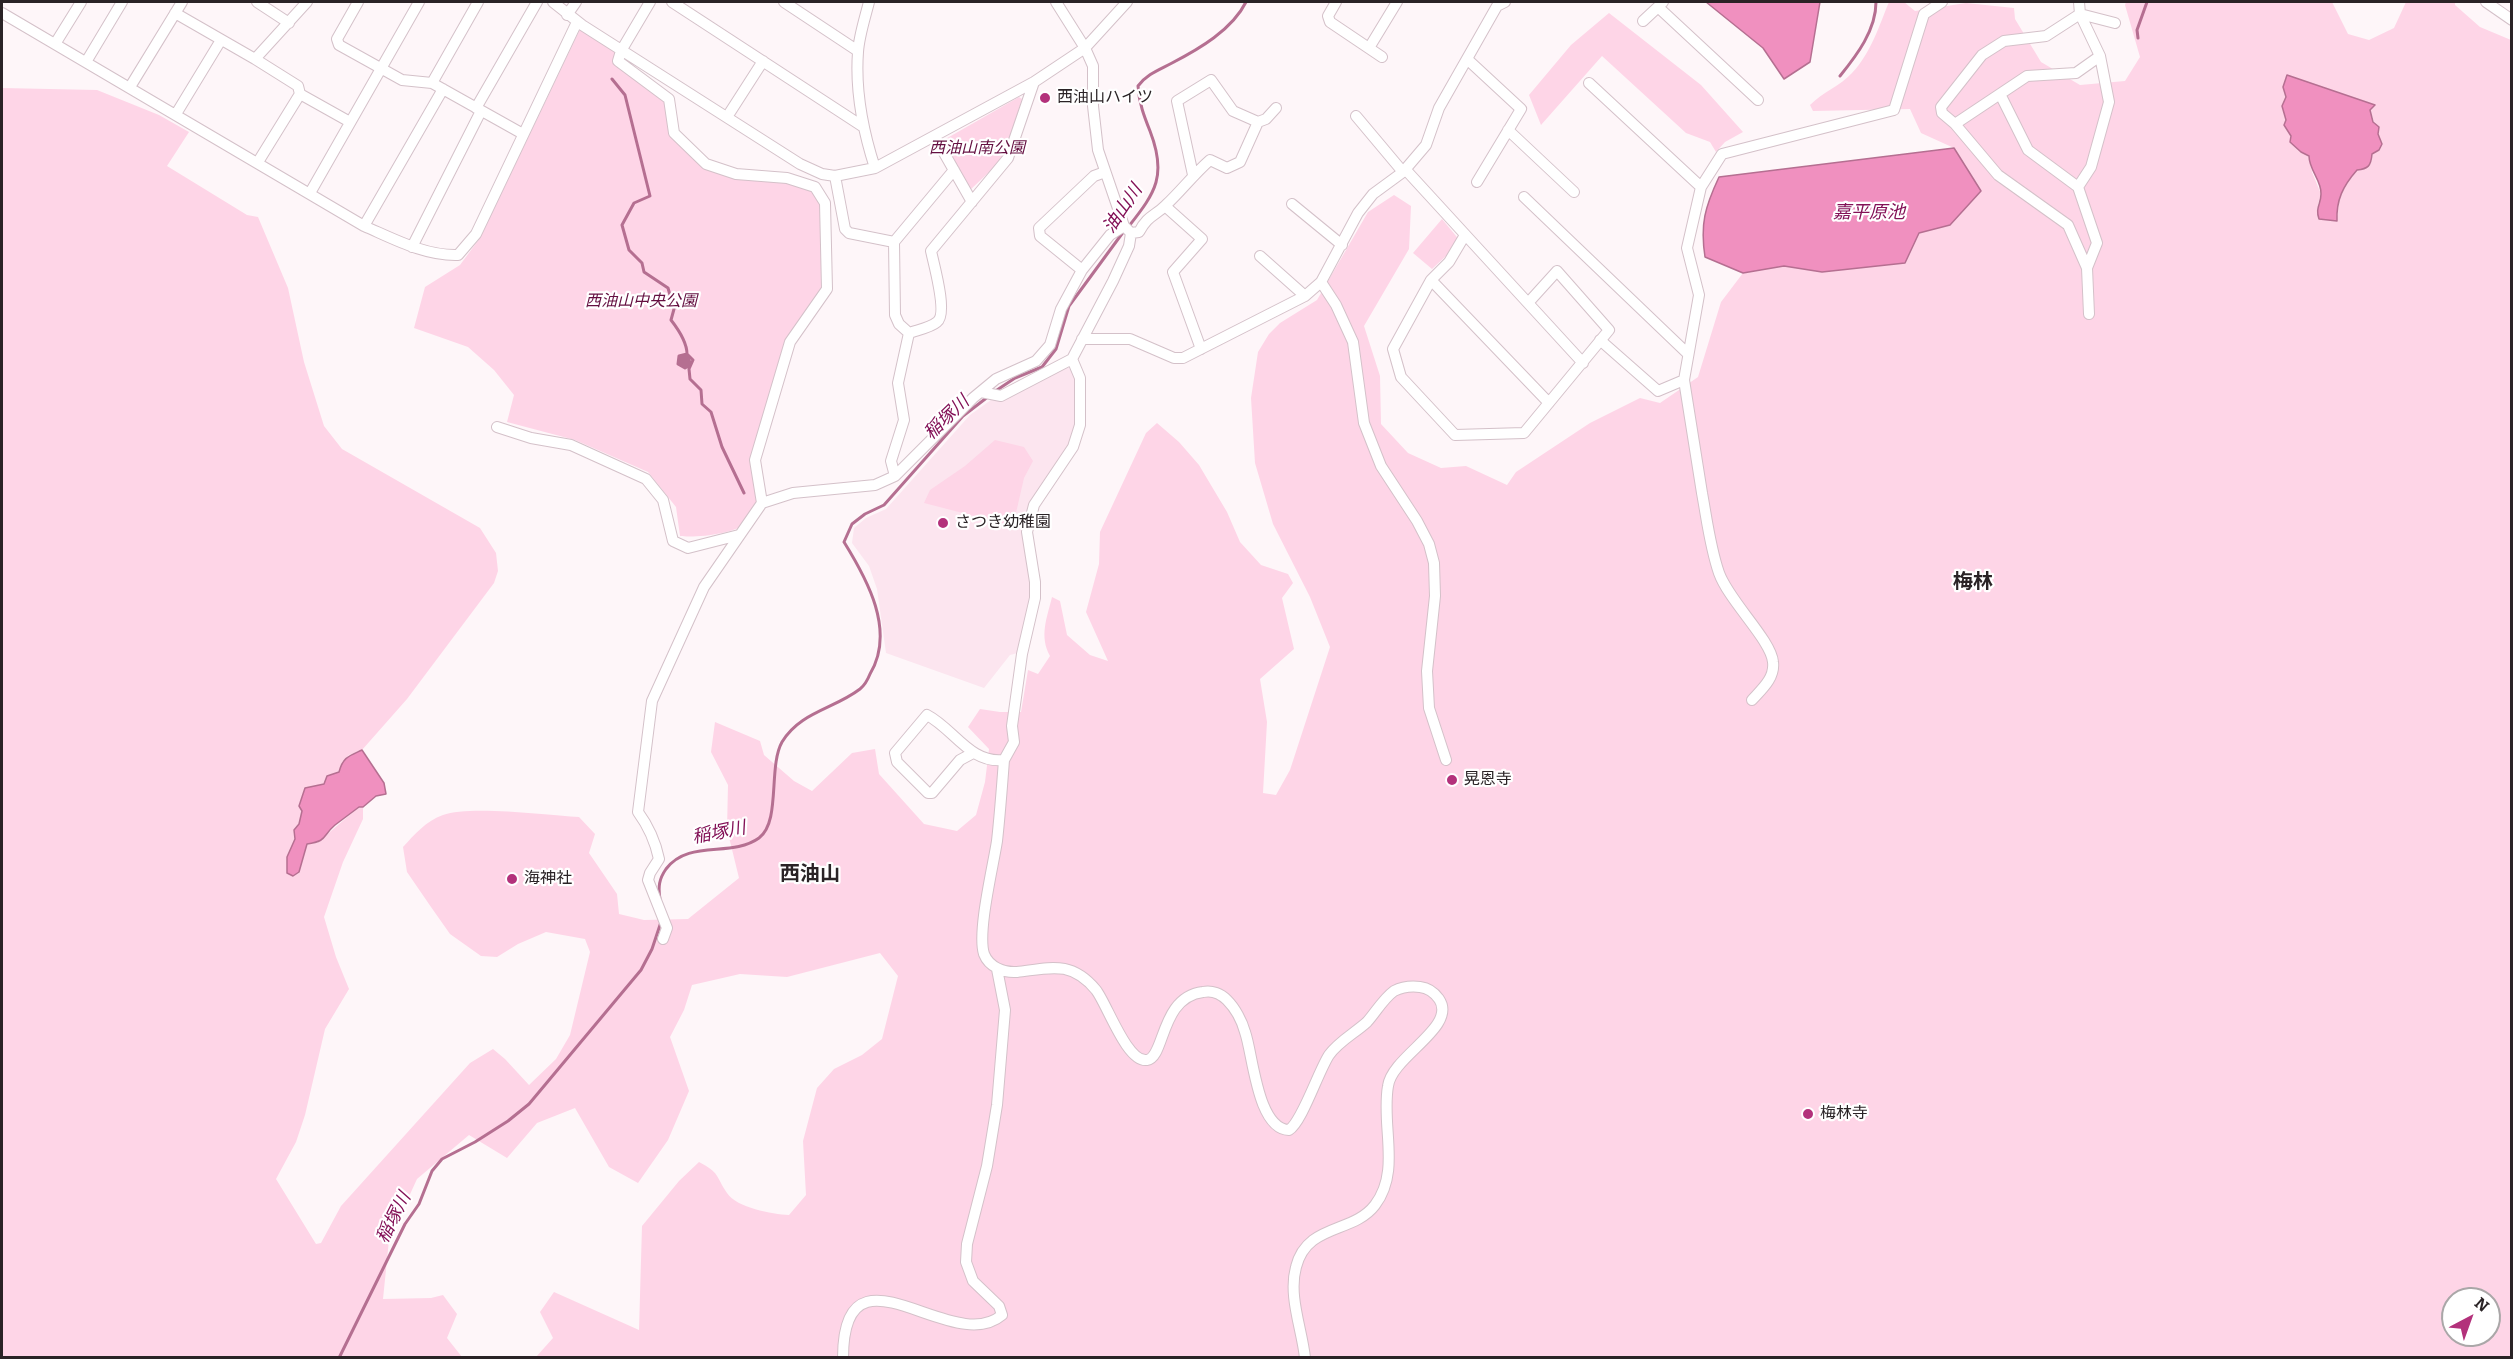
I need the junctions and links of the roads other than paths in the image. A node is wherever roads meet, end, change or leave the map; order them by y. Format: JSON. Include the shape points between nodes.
{"nodes":[{"id":1,"x":81,"y":2,"type":"edge"},
{"id":2,"x":122,"y":2,"type":"edge"},
{"id":3,"x":182,"y":2,"type":"edge"},
{"id":4,"x":256,"y":2,"type":"edge"},
{"id":5,"x":307,"y":2,"type":"edge"},
{"id":6,"x":358,"y":2,"type":"edge"},
{"id":7,"x":419,"y":2,"type":"edge"},
{"id":8,"x":478,"y":2,"type":"edge"},
{"id":9,"x":537,"y":2,"type":"edge"},
{"id":10,"x":553,"y":2,"type":"edge"},
{"id":11,"x":576,"y":2,"type":"edge"},
{"id":12,"x":650,"y":2,"type":"edge"},
{"id":13,"x":672,"y":2,"type":"edge"},
{"id":14,"x":784,"y":2,"type":"edge"},
{"id":15,"x":868,"y":2,"type":"edge"},
{"id":16,"x":1056,"y":2,"type":"edge"},
{"id":17,"x":1127,"y":2,"type":"edge"},
{"id":18,"x":1336,"y":2,"type":"edge"},
{"id":19,"x":1398,"y":2,"type":"edge"},
{"id":20,"x":1505,"y":2,"type":"edge"},
{"id":21,"x":1942,"y":2,"type":"edge"},
{"id":22,"x":2079,"y":2,"type":"edge"},
{"id":23,"x":2486,"y":2,"type":"edge"},
{"id":24,"x":1660,"y":4,"type":"edge"},
{"id":25,"x":2,"y":13,"type":"edge"},
{"id":26,"x":175,"y":13,"type":"junction"},
{"id":27,"x":2080,"y":14,"type":"junction"},
{"id":28,"x":567,"y":15,"type":"junction"},
{"id":29,"x":1643,"y":21,"type":"dead end"},
{"id":30,"x":2511,"y":21,"type":"edge"},
{"id":31,"x":289,"y":22,"type":"junction"},
{"id":32,"x":577,"y":22,"type":"junction"},
{"id":33,"x":2115,"y":23,"type":"dead end"},
{"id":34,"x":221,"y":40,"type":"junction"},
{"id":35,"x":55,"y":44,"type":"junction"},
{"id":36,"x":1085,"y":48,"type":"junction"},
{"id":37,"x":1369,"y":48,"type":"junction"},
{"id":38,"x":621,"y":51,"type":"junction"},
{"id":39,"x":858,"y":51,"type":"junction"},
{"id":40,"x":2100,"y":56,"type":"junction"},
{"id":41,"x":1382,"y":57,"type":"dead end"},
{"id":42,"x":255,"y":59,"type":"junction"},
{"id":43,"x":1467,"y":59,"type":"junction"},
{"id":44,"x":763,"y":61,"type":"junction"},
{"id":45,"x":86,"y":62,"type":"junction"},
{"id":46,"x":379,"y":70,"type":"junction"},
{"id":47,"x":1034,"y":82,"type":"junction"},
{"id":48,"x":432,"y":83,"type":"junction"},
{"id":49,"x":1589,"y":83,"type":"dead end"},
{"id":50,"x":129,"y":87,"type":"junction"},
{"id":51,"x":443,"y":89,"type":"junction"},
{"id":52,"x":300,"y":94,"type":"junction"},
{"id":53,"x":2000,"y":94,"type":"junction"},
{"id":54,"x":1758,"y":100,"type":"dead end"},
{"id":55,"x":1276,"y":108,"type":"dead end"},
{"id":56,"x":478,"y":110,"type":"junction"},
{"id":57,"x":176,"y":114,"type":"junction"},
{"id":58,"x":1356,"y":116,"type":"dead end"},
{"id":59,"x":728,"y":117,"type":"junction"},
{"id":60,"x":350,"y":122,"type":"junction"},
{"id":61,"x":1258,"y":122,"type":"junction"},
{"id":62,"x":1955,"y":124,"type":"junction"},
{"id":63,"x":862,"y":126,"type":"junction"},
{"id":64,"x":1508,"y":130,"type":"junction"},
{"id":65,"x":524,"y":134,"type":"junction"},
{"id":66,"x":935,"y":137,"type":"junction"},
{"id":67,"x":258,"y":162,"type":"junction"},
{"id":68,"x":875,"y":168,"type":"junction"},
{"id":69,"x":954,"y":170,"type":"junction"},
{"id":70,"x":1404,"y":171,"type":"junction"},
{"id":71,"x":1104,"y":172,"type":"junction"},
{"id":72,"x":1193,"y":175,"type":"junction"},
{"id":73,"x":835,"y":176,"type":"junction"},
{"id":74,"x":1477,"y":182,"type":"dead end"},
{"id":75,"x":1701,"y":187,"type":"junction"},
{"id":76,"x":2078,"y":187,"type":"junction"},
{"id":77,"x":1574,"y":192,"type":"dead end"},
{"id":78,"x":310,"y":193,"type":"junction"},
{"id":79,"x":1524,"y":197,"type":"dead end"},
{"id":80,"x":972,"y":202,"type":"junction"},
{"id":81,"x":1292,"y":204,"type":"dead end"},
{"id":82,"x":1165,"y":206,"type":"junction"},
{"id":83,"x":364,"y":226,"type":"junction"},
{"id":84,"x":1128,"y":230,"type":"junction"},
{"id":85,"x":1465,"y":235,"type":"junction"},
{"id":86,"x":894,"y":242,"type":"junction"},
{"id":87,"x":1342,"y":245,"type":"junction"},
{"id":88,"x":412,"y":247,"type":"junction"},
{"id":89,"x":1260,"y":255,"type":"dead end"},
{"id":90,"x":2088,"y":268,"type":"junction"},
{"id":91,"x":1082,"y":270,"type":"junction"},
{"id":92,"x":1431,"y":280,"type":"junction"},
{"id":93,"x":1321,"y":282,"type":"junction"},
{"id":94,"x":1305,"y":296,"type":"junction"},
{"id":95,"x":1528,"y":303,"type":"junction"},
{"id":96,"x":2089,"y":314,"type":"dead end"},
{"id":97,"x":909,"y":333,"type":"junction"},
{"id":98,"x":1082,"y":339,"type":"junction"},
{"id":99,"x":1600,"y":340,"type":"junction"},
{"id":100,"x":1201,"y":350,"type":"junction"},
{"id":101,"x":1688,"y":354,"type":"junction"},
{"id":102,"x":1072,"y":358,"type":"junction"},
{"id":103,"x":1583,"y":363,"type":"junction"},
{"id":104,"x":1683,"y":380,"type":"junction"},
{"id":105,"x":981,"y":392,"type":"junction"},
{"id":106,"x":1549,"y":403,"type":"junction"},
{"id":107,"x":497,"y":427,"type":"dead end"},
{"id":108,"x":894,"y":476,"type":"junction"},
{"id":109,"x":762,"y":503,"type":"junction"},
{"id":110,"x":739,"y":535,"type":"junction"},
{"id":111,"x":1752,"y":700,"type":"dead end"},
{"id":112,"x":973,"y":753,"type":"junction"},
{"id":113,"x":1004,"y":760,"type":"junction"},
{"id":114,"x":1446,"y":760,"type":"dead end"},
{"id":115,"x":665,"y":933,"type":"dead end"},
{"id":116,"x":997,"y":969,"type":"junction"},
{"id":117,"x":843,"y":1358,"type":"edge"},
{"id":118,"x":1305,"y":1358,"type":"edge"}],
"edges":[{"from":1,"to":35,"type":"street"},
{"from":2,"to":45,"type":"street"},
{"from":3,"to":26,"type":"street"},
{"from":4,"to":31,"type":"street"},
{"from":5,"to":31,"type":"street"},
{"from":6,"to":46,"type":"street","via":[[338,39],[339,45]]},
{"from":7,"to":46,"type":"street"},
{"from":8,"to":48,"type":"street"},
{"from":9,"to":56,"type":"street"},
{"from":10,"to":28,"type":"street"},
{"from":11,"to":28,"type":"street"},
{"from":12,"to":38,"type":"street"},
{"from":13,"to":44,"type":"street"},
{"from":14,"to":39,"type":"street"},
{"from":15,"to":39,"type":"street"},
{"from":16,"to":36,"type":"street"},
{"from":17,"to":36,"type":"street"},
{"from":18,"to":37,"type":"street","via":[[1328,16],[1330,22]]},
{"from":19,"to":37,"type":"street"},
{"from":20,"to":43,"type":"street","via":[[1497,6]]},
{"from":21,"to":75,"type":"street","via":[[1924,14],[1894,110],[1722,154]]},
{"from":22,"to":27,"type":"street"},
{"from":23,"to":30,"type":"street"},
{"from":24,"to":29,"type":"street"},
{"from":24,"to":54,"type":"street"},
{"from":25,"to":35,"type":"street"},
{"from":26,"to":34,"type":"street"},
{"from":26,"to":50,"type":"street"},
{"from":27,"to":33,"type":"street"},
{"from":27,"to":40,"type":"street"},
{"from":27,"to":62,"type":"street","via":[[2046,36],[2004,41],[1982,55],[1941,107]]},
{"from":28,"to":32,"type":"street"},
{"from":31,"to":42,"type":"street"},
{"from":32,"to":38,"type":"street"},
{"from":32,"to":65,"type":"street"},
{"from":34,"to":42,"type":"street"},
{"from":34,"to":57,"type":"street"},
{"from":35,"to":45,"type":"street"},
{"from":36,"to":47,"type":"street"},
{"from":36,"to":71,"type":"street","via":[[1093,66],[1093,106]]},
{"from":37,"to":41,"type":"street"},
{"from":38,"to":59,"type":"street"},
{"from":38,"to":109,"type":"street","via":[[618,61],[669,99],[674,133],[706,164],[736,174],[787,178],[815,187],[825,203],[826,289],[790,342],[755,460]]},
{"from":39,"to":63,"type":"street"},
{"from":40,"to":53,"type":"street","via":[[2076,73],[2027,76]]},
{"from":40,"to":76,"type":"street","via":[[2109,102],[2091,167]]},
{"from":42,"to":52,"type":"street","via":[[298,86]]},
{"from":43,"to":64,"type":"street","via":[[1521,109]]},
{"from":43,"to":70,"type":"street","via":[[1439,108],[1426,145]]},
{"from":44,"to":59,"type":"street"},
{"from":44,"to":63,"type":"street"},
{"from":45,"to":50,"type":"street"},
{"from":46,"to":48,"type":"street","via":[[402,80]]},
{"from":46,"to":60,"type":"street"},
{"from":47,"to":66,"type":"street"},
{"from":47,"to":80,"type":"street","via":[[1008,158]]},
{"from":48,"to":51,"type":"street"},
{"from":49,"to":75,"type":"street"},
{"from":50,"to":57,"type":"street"},
{"from":51,"to":56,"type":"street"},
{"from":51,"to":83,"type":"street"},
{"from":52,"to":60,"type":"street"},
{"from":52,"to":67,"type":"street"},
{"from":53,"to":62,"type":"street"},
{"from":53,"to":76,"type":"street","via":[[2028,150]]},
{"from":55,"to":61,"type":"street"},
{"from":56,"to":65,"type":"street"},
{"from":56,"to":88,"type":"street"},
{"from":57,"to":67,"type":"street"},
{"from":58,"to":70,"type":"street"},
{"from":59,"to":73,"type":"street","via":[[800,164]]},
{"from":60,"to":78,"type":"street"},
{"from":61,"to":72,"type":"street","via":[[1240,162],[1227,168],[1210,160]]},
{"from":61,"to":72,"type":"street","via":[[1233,111],[1211,80],[1177,101]]},
{"from":62,"to":90,"type":"street","via":[[1998,175],[2068,225]]},
{"from":63,"to":68,"type":"street"},
{"from":64,"to":74,"type":"street"},
{"from":64,"to":77,"type":"street"},
{"from":65,"to":88,"type":"street","via":[[476,234],[458,255]]},
{"from":66,"to":68,"type":"street"},
{"from":66,"to":69,"type":"street"},
{"from":67,"to":78,"type":"street"},
{"from":68,"to":73,"type":"street"},
{"from":69,"to":80,"type":"street"},
{"from":69,"to":86,"type":"street"},
{"from":70,"to":85,"type":"street"},
{"from":70,"to":87,"type":"street","via":[[1373,194]]},
{"from":71,"to":84,"type":"street"},
{"from":71,"to":91,"type":"street","via":[[1039,228],[1040,236]]},
{"from":72,"to":82,"type":"street"},
{"from":73,"to":86,"type":"street","via":[[845,229]]},
{"from":75,"to":101,"type":"street","via":[[1687,248],[1699,295]]},
{"from":76,"to":90,"type":"street","via":[[2097,243]]},
{"from":78,"to":83,"type":"street"},
{"from":79,"to":101,"type":"street"},
{"from":80,"to":97,"type":"street","via":[[931,251],[941,316],[938,322]]},
{"from":81,"to":87,"type":"street"},
{"from":82,"to":84,"type":"street","via":[[1146,219],[1139,232]]},
{"from":82,"to":100,"type":"street","via":[[1202,239],[1173,272]]},
{"from":83,"to":88,"type":"street"},
{"from":84,"to":91,"type":"street","via":[[1110,236]]},
{"from":84,"to":98,"type":"street","via":[[1129,246]]},
{"from":85,"to":92,"type":"street"},
{"from":85,"to":95,"type":"street"},
{"from":86,"to":97,"type":"street","via":[[895,315],[898,324]]},
{"from":87,"to":93,"type":"street"},
{"from":89,"to":94,"type":"street"},
{"from":90,"to":96,"type":"street"},
{"from":91,"to":105,"type":"street","via":[[1060,309],[1050,345],[1036,361],[996,379]]},
{"from":92,"to":106,"type":"street"},
{"from":92,"to":106,"type":"street","via":[[1393,349],[1401,377],[1455,435],[1524,433]]},
{"from":93,"to":94,"type":"street"},
{"from":93,"to":114,"type":"street","via":[[1353,342],[1364,423],[1381,466],[1417,521],[1434,563],[1435,596],[1427,671],[1429,708]]},
{"from":94,"to":100,"type":"street"},
{"from":95,"to":99,"type":"street","via":[[1557,271],[1609,330]]},
{"from":95,"to":103,"type":"street"},
{"from":97,"to":108,"type":"street","via":[[898,383],[904,420],[891,461]]},
{"from":98,"to":100,"type":"street","via":[[1130,339],[1174,358]]},
{"from":98,"to":102,"type":"street"},
{"from":99,"to":103,"type":"street"},
{"from":99,"to":104,"type":"street","via":[[1658,391]]},
{"from":101,"to":104,"type":"street"},
{"from":102,"to":105,"type":"street","via":[[1001,396]]},
{"from":102,"to":113,"type":"street","via":[[1080,378],[1080,425],[1072,447],[1034,505],[1027,532],[1035,598],[1022,654],[1012,726],[1014,742]]},
{"from":103,"to":106,"type":"street"},
{"from":104,"to":111,"type":"street","via":[[1711,545],[1720,575],[1773,659],[1771,678]]},
{"from":105,"to":108,"type":"street"},
{"from":107,"to":110,"type":"street","via":[[571,445],[646,479],[663,500],[673,541],[688,548]]},
{"from":108,"to":109,"type":"street","via":[[875,485],[793,493]]},
{"from":109,"to":110,"type":"street"},
{"from":110,"to":115,"type":"street","via":[[704,586],[652,700],[638,812],[656,842],[659,859],[648,880]]},
{"from":112,"to":112,"type":"street","via":[[960,760],[932,793],[897,762],[895,753],[927,715]]},
{"from":112,"to":113,"type":"street","via":[[994,761]]},
{"from":113,"to":116,"type":"street","via":[[983,939],[983,952]]},
{"from":116,"to":117,"type":"street","via":[[1005,1010],[997,1106],[966,1262],[973,1281],[999,1306],[1002,1315],[993,1322],[980,1324],[953,1322],[876,1299],[853,1312],[843,1333]]},
{"from":116,"to":118,"type":"street","via":[[1014,972],[1064,967],[1074,972],[1096,990],[1130,1050],[1145,1061],[1157,1054],[1166,1023],[1184,1000],[1194,993],[1219,994],[1237,1013],[1264,1106],[1283,1130],[1294,1127],[1314,1082],[1336,1047],[1367,1021],[1388,996],[1408,987],[1424,987],[1441,1001],[1443,1013],[1437,1027],[1401,1060],[1388,1084],[1386,1186],[1365,1215],[1321,1234],[1309,1244],[1296,1267],[1293,1284]]}]}
